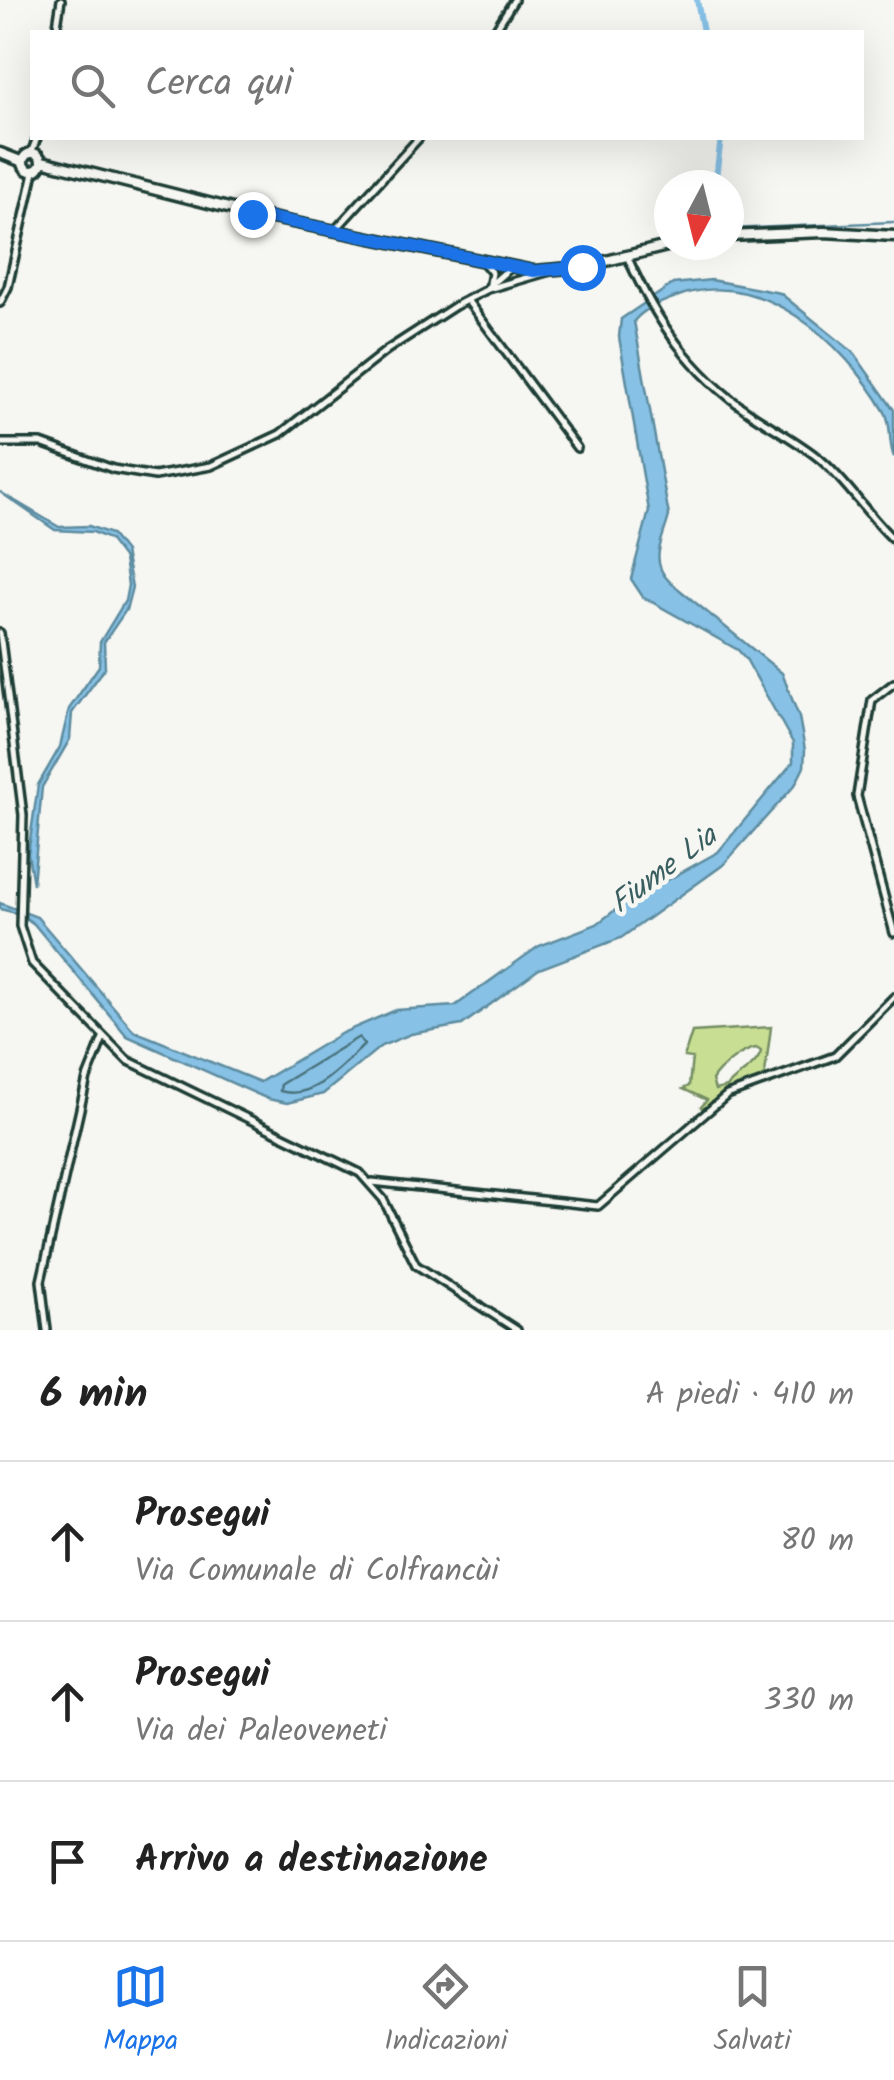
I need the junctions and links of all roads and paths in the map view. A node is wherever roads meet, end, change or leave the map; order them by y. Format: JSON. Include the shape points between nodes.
{"nodes":[{"id":1,"x":61,"y":0,"type":"edge"},
{"id":2,"x":514,"y":0,"type":"edge"},
{"id":3,"x":56,"y":30,"type":"edge"},
{"id":4,"x":495,"y":30,"type":"edge"},
{"id":5,"x":417,"y":140,"type":"edge"},
{"id":6,"x":0,"y":154,"type":"edge"},
{"id":7,"x":33,"y":158,"type":"edge"},
{"id":8,"x":334,"y":232,"type":"junction"},
{"id":9,"x":744,"y":236,"type":"edge"},
{"id":10,"x":894,"y":236,"type":"edge"},
{"id":11,"x":654,"y":249,"type":"edge"},
{"id":12,"x":627,"y":256,"type":"junction"},
{"id":13,"x":481,"y":261,"type":"junction"},
{"id":14,"x":514,"y":268,"type":"junction"},
{"id":15,"x":550,"y":272,"type":"junction"},
{"id":16,"x":506,"y":284,"type":"junction"},
{"id":17,"x":486,"y":289,"type":"junction"},
{"id":18,"x":467,"y":300,"type":"junction"},
{"id":19,"x":0,"y":303,"type":"edge"},
{"id":20,"x":0,"y":443,"type":"edge"},
{"id":21,"x":577,"y":448,"type":"dead end"},
{"id":22,"x":894,"y":540,"type":"edge"},
{"id":23,"x":0,"y":633,"type":"edge"},
{"id":24,"x":894,"y":682,"type":"edge"},
{"id":25,"x":894,"y":933,"type":"edge"},
{"id":26,"x":894,"y":998,"type":"edge"},
{"id":27,"x":102,"y":1038,"type":"junction"},
{"id":28,"x":372,"y":1182,"type":"junction"},
{"id":29,"x":48,"y":1330,"type":"edge"},
{"id":30,"x":516,"y":1330,"type":"edge"}],
"edges":[{"from":1,"to":3,"type":"street"},
{"from":2,"to":4,"type":"street"},
{"from":5,"to":8,"type":"street"},
{"from":6,"to":7,"type":"main road"},
{"from":7,"to":8,"type":"main road"},
{"from":7,"to":19,"type":"street"},
{"from":8,"to":13,"type":"main road"},
{"from":9,"to":10,"type":"main road"},
{"from":11,"to":12,"type":"main road"},
{"from":12,"to":15,"type":"main road"},
{"from":12,"to":22,"type":"street","via":[[677,348],[750,412],[825,464]]},
{"from":13,"to":14,"type":"main road"},
{"from":13,"to":17,"type":"street","via":[[492,273]]},
{"from":14,"to":15,"type":"main road"},
{"from":14,"to":16,"type":"street"},
{"from":14,"to":17,"type":"street"},
{"from":15,"to":16,"type":"street"},
{"from":16,"to":17,"type":"street"},
{"from":17,"to":18,"type":"street"},
{"from":18,"to":20,"type":"street","via":[[387,350],[280,434],[212,466],[155,476],[41,443]]},
{"from":18,"to":21,"type":"street"},
{"from":23,"to":27,"type":"street","via":[[23,815],[22,942],[32,962]]},
{"from":24,"to":25,"type":"street","via":[[872,700],[857,782]]},
{"from":26,"to":28,"type":"street","via":[[835,1056],[727,1095],[598,1206]]},
{"from":27,"to":28,"type":"street","via":[[126,1060]]},
{"from":27,"to":29,"type":"street","via":[[41,1281]]},
{"from":28,"to":30,"type":"street","via":[[416,1265]]}]}
